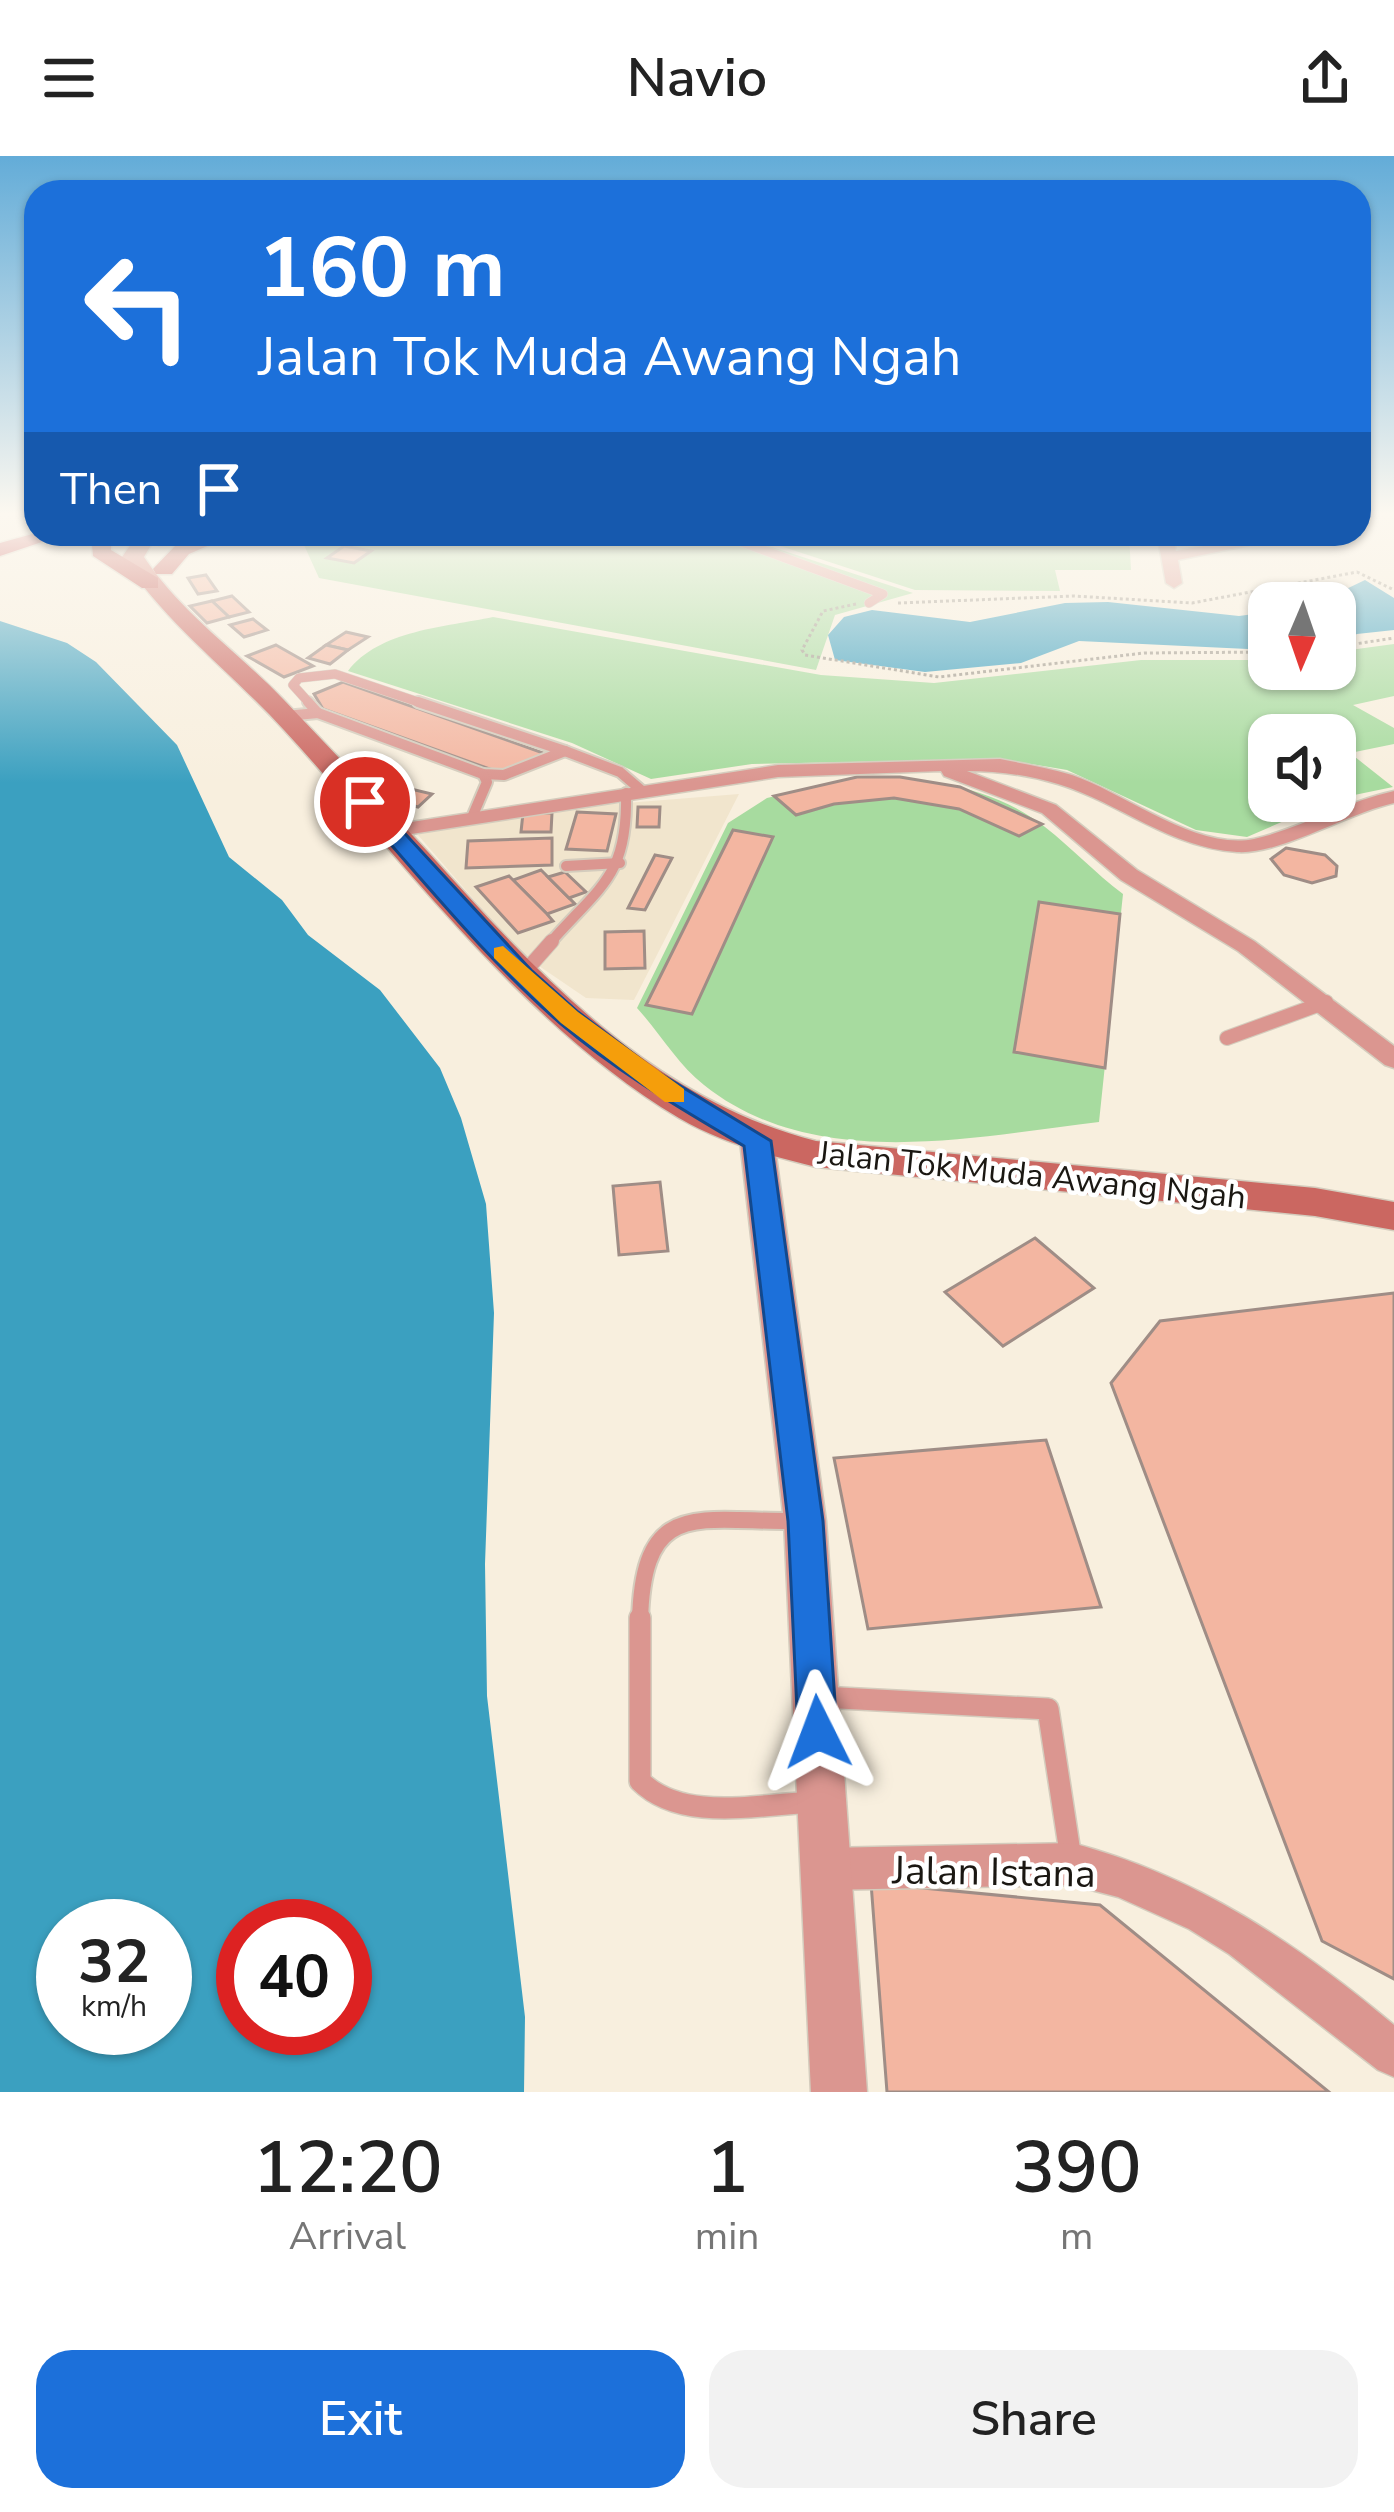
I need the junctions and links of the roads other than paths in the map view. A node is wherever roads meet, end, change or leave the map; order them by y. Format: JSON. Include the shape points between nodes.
{"nodes":[{"id":1,"x":181,"y":602,"type":"edge"},
{"id":2,"x":301,"y":715,"type":"junction"},
{"id":3,"x":565,"y":751,"type":"junction"},
{"id":4,"x":942,"y":766,"type":"junction"},
{"id":5,"x":483,"y":774,"type":"junction"},
{"id":6,"x":633,"y":792,"type":"junction"},
{"id":7,"x":1394,"y":797,"type":"edge"},
{"id":8,"x":473,"y":815,"type":"junction"},
{"id":9,"x":392,"y":831,"type":"junction"},
{"id":10,"x":620,"y":863,"type":"junction"},
{"id":11,"x":566,"y":866,"type":"dead end"},
{"id":12,"x":523,"y":975,"type":"junction"},
{"id":13,"x":1326,"y":1003,"type":"junction"},
{"id":14,"x":1227,"y":1038,"type":"dead end"},
{"id":15,"x":1394,"y":1059,"type":"edge"},
{"id":16,"x":758,"y":1141,"type":"junction"},
{"id":17,"x":1394,"y":1216,"type":"edge"},
{"id":18,"x":806,"y":1521,"type":"junction"},
{"id":19,"x":815,"y":1697,"type":"junction"},
{"id":20,"x":822,"y":1802,"type":"junction"},
{"id":21,"x":1072,"y":1864,"type":"junction"},
{"id":22,"x":826,"y":1869,"type":"junction"},
{"id":23,"x":1394,"y":2054,"type":"edge"},
{"id":24,"x":839,"y":2092,"type":"edge"}],
"edges":[{"from":1,"to":2,"type":"main road","name":"Jalan Tok Muda Awang Ngah"},
{"from":2,"to":3,"type":"lane","via":[[293,686],[299,678],[335,674]]},
{"from":2,"to":5,"type":"lane"},
{"from":2,"to":9,"type":"main road","name":"Jalan Tok Muda Awang Ngah"},
{"from":3,"to":5,"type":"lane","via":[[504,775]]},
{"from":3,"to":6,"type":"lane","via":[[620,772]]},
{"from":4,"to":6,"type":"street","via":[[778,771]]},
{"from":4,"to":7,"type":"street","via":[[1000,765],[1067,780],[1186,836],[1236,846]]},
{"from":4,"to":13,"type":"street","via":[[1048,809],[1143,885]]},
{"from":5,"to":8,"type":"lane"},
{"from":6,"to":8,"type":"street"},
{"from":6,"to":10,"type":"lane"},
{"from":8,"to":9,"type":"street"},
{"from":9,"to":12,"type":"main road","name":"Jalan Tok Muda Awang Ngah"},
{"from":10,"to":11,"type":"lane"},
{"from":10,"to":12,"type":"lane"},
{"from":12,"to":16,"type":"main road","name":"Jalan Tok Muda Awang Ngah","via":[[646,1077]]},
{"from":13,"to":14,"type":"lane"},
{"from":13,"to":15,"type":"street"},
{"from":16,"to":17,"type":"main road","name":"Jalan Tok Muda Awang Ngah","via":[[816,1154]]},
{"from":16,"to":18,"type":"street"},
{"from":18,"to":19,"type":"street"},
{"from":18,"to":20,"type":"lane","via":[[677,1524],[659,1537],[640,1572],[636,1748],[640,1781],[658,1799],[689,1807]]},
{"from":19,"to":20,"type":"street"},
{"from":19,"to":21,"type":"lane","via":[[1048,1708]]},
{"from":20,"to":22,"type":"street"},
{"from":21,"to":22,"type":"street","name":"Jalan Istana"},
{"from":21,"to":23,"type":"street","name":"Jalan Istana","via":[[1177,1897],[1301,1976]]},
{"from":22,"to":24,"type":"street"}]}
